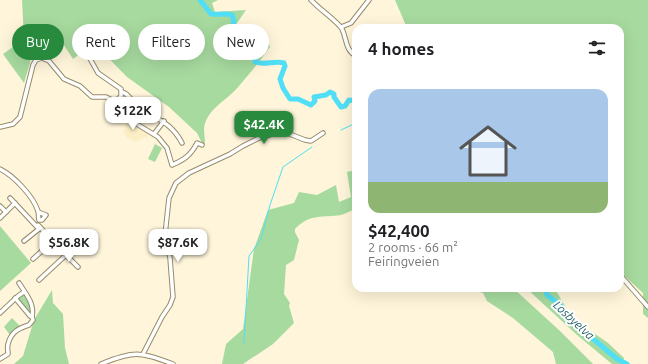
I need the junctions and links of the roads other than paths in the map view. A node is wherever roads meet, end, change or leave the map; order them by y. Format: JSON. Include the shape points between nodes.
{"nodes":[{"id":1,"x":311,"y":0,"type":"edge"},
{"id":2,"x":368,"y":0,"type":"edge"},
{"id":3,"x":341,"y":27,"type":"junction"},
{"id":4,"x":352,"y":53,"type":"edge"},
{"id":5,"x":91,"y":60,"type":"edge"},
{"id":6,"x":122,"y":92,"type":"junction"},
{"id":7,"x":114,"y":103,"type":"junction"},
{"id":8,"x":164,"y":121,"type":"junction"},
{"id":9,"x":0,"y":127,"type":"edge"},
{"id":10,"x":154,"y":134,"type":"junction"},
{"id":11,"x":323,"y":134,"type":"dead end"},
{"id":12,"x":182,"y":143,"type":"dead end"},
{"id":13,"x":202,"y":145,"type":"dead end"},
{"id":14,"x":0,"y":169,"type":"edge"},
{"id":15,"x":10,"y":198,"type":"dead end"},
{"id":16,"x":15,"y":203,"type":"junction"},
{"id":17,"x":0,"y":206,"type":"edge"},
{"id":18,"x":6,"y":212,"type":"junction"},
{"id":19,"x":38,"y":212,"type":"junction"},
{"id":20,"x":0,"y":218,"type":"edge"},
{"id":21,"x":39,"y":220,"type":"junction"},
{"id":22,"x":38,"y":226,"type":"junction"},
{"id":23,"x":24,"y":241,"type":"dead end"},
{"id":24,"x":53,"y":241,"type":"junction"},
{"id":25,"x":66,"y":255,"type":"junction"},
{"id":26,"x":33,"y":259,"type":"dead end"},
{"id":27,"x":78,"y":267,"type":"dead end"},
{"id":28,"x":39,"y":280,"type":"dead end"},
{"id":29,"x":624,"y":280,"type":"edge"},
{"id":30,"x":19,"y":283,"type":"dead end"},
{"id":31,"x":24,"y":292,"type":"junction"},
{"id":32,"x":15,"y":298,"type":"junction"},
{"id":33,"x":648,"y":307,"type":"edge"},
{"id":34,"x":0,"y":313,"type":"edge"},
{"id":35,"x":32,"y":317,"type":"junction"},
{"id":36,"x":143,"y":354,"type":"junction"},
{"id":37,"x":0,"y":359,"type":"edge"},
{"id":38,"x":101,"y":364,"type":"edge"},
{"id":39,"x":173,"y":364,"type":"edge"}],
"edges":[{"from":1,"to":3,"type":"street"},
{"from":2,"to":3,"type":"street","via":[[351,23]]},
{"from":3,"to":4,"type":"street"},
{"from":5,"to":6,"type":"street","via":[[98,73],[120,87]]},
{"from":6,"to":7,"type":"street"},
{"from":6,"to":8,"type":"street","via":[[128,94],[139,108]]},
{"from":7,"to":9,"type":"street","via":[[107,98],[91,96],[80,86],[64,79],[47,59],[39,58],[33,65],[20,117],[13,124]]},
{"from":7,"to":10,"type":"street","via":[[127,118]]},
{"from":8,"to":10,"type":"street"},
{"from":8,"to":12,"type":"street"},
{"from":10,"to":13,"type":"street","via":[[165,146],[172,165],[190,155],[197,143]]},
{"from":11,"to":36,"type":"street","via":[[311,141],[282,131],[259,138],[189,173],[176,183],[169,198],[166,235],[173,297]]},
{"from":14,"to":19,"type":"street","via":[[20,184]]},
{"from":15,"to":16,"type":"street"},
{"from":16,"to":18,"type":"street"},
{"from":16,"to":22,"type":"street"},
{"from":17,"to":18,"type":"street"},
{"from":18,"to":20,"type":"street"},
{"from":19,"to":21,"type":"street"},
{"from":19,"to":21,"type":"street","via":[[46,215]]},
{"from":21,"to":22,"type":"street"},
{"from":22,"to":23,"type":"street","via":[[39,229]]},
{"from":22,"to":24,"type":"street"},
{"from":24,"to":25,"type":"street"},
{"from":24,"to":26,"type":"street"},
{"from":25,"to":27,"type":"street"},
{"from":25,"to":28,"type":"street"},
{"from":29,"to":33,"type":"street"},
{"from":30,"to":31,"type":"street"},
{"from":31,"to":32,"type":"street"},
{"from":31,"to":35,"type":"street","via":[[32,304]]},
{"from":32,"to":34,"type":"street"},
{"from":32,"to":35,"type":"street"},
{"from":35,"to":37,"type":"street","via":[[32,323],[21,327],[11,336],[8,354]]},
{"from":36,"to":38,"type":"street","via":[[124,355]]},
{"from":36,"to":39,"type":"street"}]}
